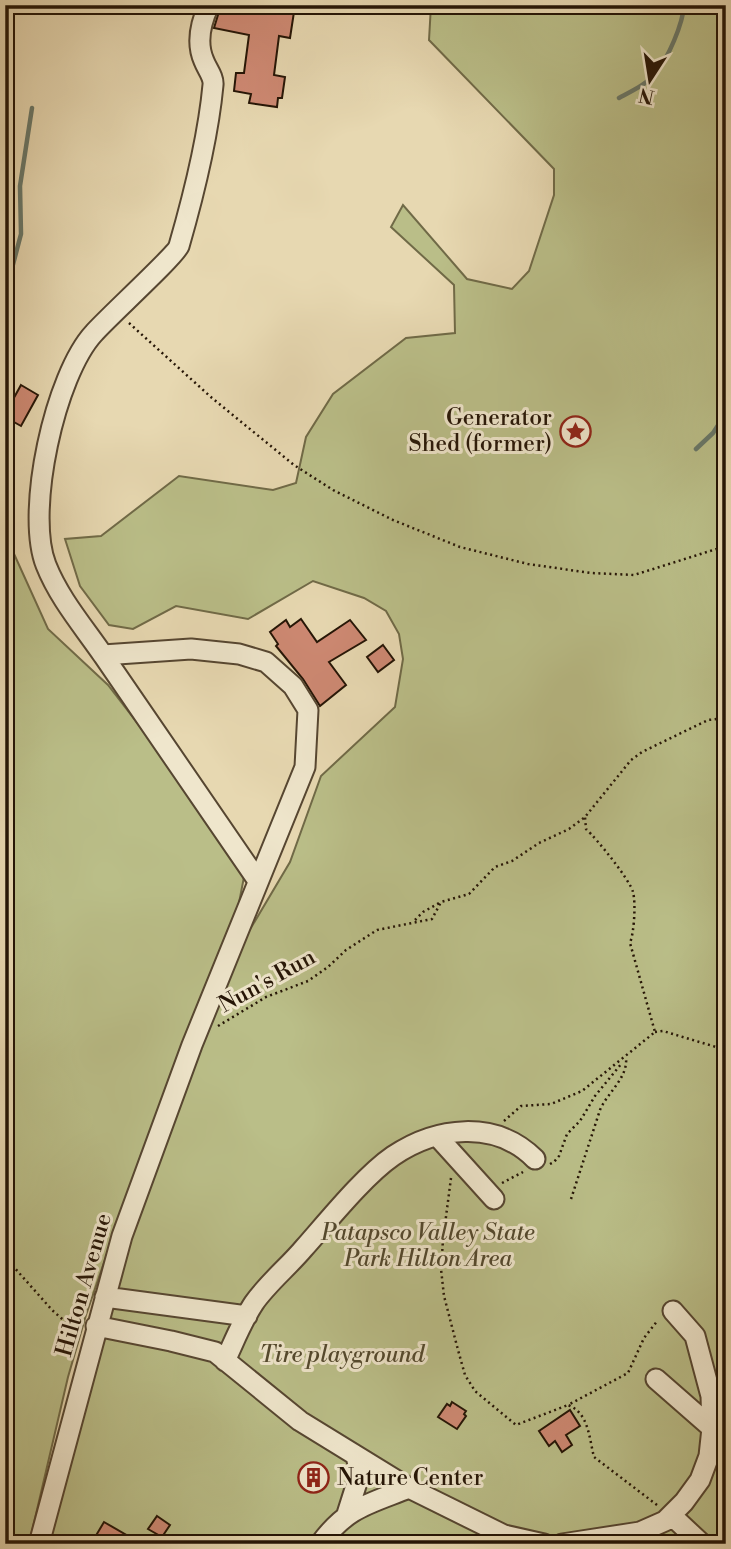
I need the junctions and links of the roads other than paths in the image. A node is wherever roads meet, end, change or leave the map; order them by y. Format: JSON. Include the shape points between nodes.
{"nodes":[{"id":1,"x":209,"y":5,"type":"edge"},
{"id":2,"x":103,"y":655,"type":"junction"},
{"id":3,"x":258,"y":881,"type":"junction"},
{"id":4,"x":437,"y":1136,"type":"junction"},
{"id":5,"x":537,"y":1165,"type":"road end"},
{"id":6,"x":494,"y":1194,"type":"road end"},
{"id":7,"x":105,"y":1297,"type":"junction"},
{"id":8,"x":666,"y":1315,"type":"road end"},
{"id":9,"x":247,"y":1316,"type":"junction"},
{"id":10,"x":94,"y":1335,"type":"junction"},
{"id":11,"x":225,"y":1361,"type":"junction"},
{"id":12,"x":656,"y":1379,"type":"dead end"},
{"id":13,"x":712,"y":1428,"type":"junction"},
{"id":14,"x":356,"y":1456,"type":"junction"},
{"id":15,"x":409,"y":1488,"type":"junction"},
{"id":16,"x":346,"y":1514,"type":"junction"},
{"id":17,"x":671,"y":1515,"type":"junction"},
{"id":18,"x":39,"y":1544,"type":"edge"},
{"id":19,"x":320,"y":1544,"type":"edge"},
{"id":20,"x":544,"y":1544,"type":"edge"},
{"id":21,"x":562,"y":1544,"type":"edge"},
{"id":22,"x":702,"y":1544,"type":"edge"}],
"edges":[{"from":1,"to":2,"type":"street","via":[[199,44],[214,81],[194,192],[178,250],[91,336],[65,381],[49,433],[38,515],[45,563],[61,595]]},
{"from":2,"to":3,"type":"street"},
{"from":2,"to":3,"type":"street","name":"Hilton Avenue","via":[[191,649],[230,652],[266,662],[293,687],[308,710],[305,767]]},
{"from":3,"to":7,"type":"street","name":"Hilton Avenue","via":[[191,1045],[122,1236]]},
{"from":4,"to":5,"type":"street","via":[[460,1130],[496,1135],[516,1145]]},
{"from":4,"to":6,"type":"street"},
{"from":4,"to":9,"type":"street","via":[[393,1157],[375,1172],[254,1302]]},
{"from":7,"to":9,"type":"street"},
{"from":7,"to":10,"type":"street","name":"Hilton Avenue"},
{"from":8,"to":13,"type":"street","via":[[695,1336],[711,1396]]},
{"from":9,"to":11,"type":"street"},
{"from":10,"to":11,"type":"street","via":[[198,1347]]},
{"from":10,"to":18,"type":"street","name":"Hilton Avenue"},
{"from":11,"to":14,"type":"street","via":[[300,1421]]},
{"from":12,"to":13,"type":"street"},
{"from":13,"to":17,"type":"street","via":[[709,1456],[699,1480]]},
{"from":14,"to":15,"type":"street"},
{"from":14,"to":16,"type":"street","via":[[360,1474]]},
{"from":15,"to":16,"type":"street"},
{"from":15,"to":20,"type":"street","via":[[504,1535]]},
{"from":16,"to":19,"type":"street"},
{"from":17,"to":21,"type":"street","via":[[639,1532]]},
{"from":17,"to":22,"type":"street"}]}
